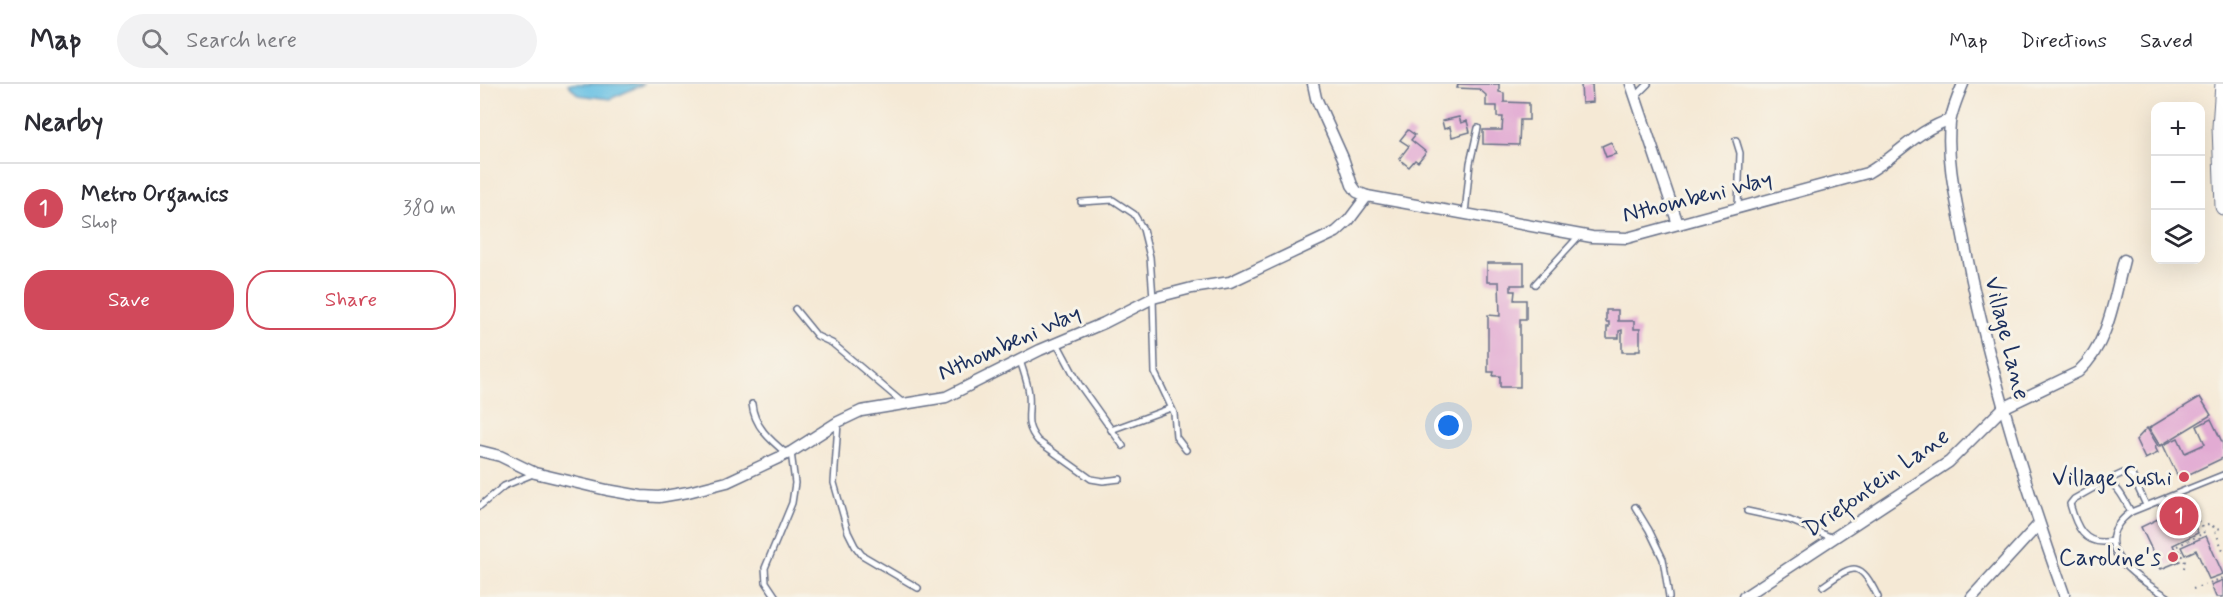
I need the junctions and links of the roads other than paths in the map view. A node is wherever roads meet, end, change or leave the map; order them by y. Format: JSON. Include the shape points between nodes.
{"nodes":[{"id":1,"x":1312,"y":84,"type":"edge"},
{"id":2,"x":1631,"y":84,"type":"edge"},
{"id":3,"x":1648,"y":84,"type":"edge"},
{"id":4,"x":1963,"y":84,"type":"edge"},
{"id":5,"x":2223,"y":84,"type":"edge"},
{"id":6,"x":1636,"y":96,"type":"junction"},
{"id":7,"x":1950,"y":120,"type":"junction"},
{"id":8,"x":1478,"y":128,"type":"dead end"},
{"id":9,"x":1736,"y":140,"type":"dead end"},
{"id":10,"x":1367,"y":196,"type":"junction"},
{"id":11,"x":1081,"y":202,"type":"dead end"},
{"id":12,"x":1738,"y":207,"type":"junction"},
{"id":13,"x":2223,"y":207,"type":"edge"},
{"id":14,"x":1465,"y":214,"type":"junction"},
{"id":15,"x":1678,"y":224,"type":"junction"},
{"id":16,"x":1580,"y":235,"type":"junction"},
{"id":17,"x":2124,"y":260,"type":"dead end"},
{"id":18,"x":1535,"y":284,"type":"dead end"},
{"id":19,"x":1153,"y":298,"type":"junction"},
{"id":20,"x":795,"y":309,"type":"dead end"},
{"id":21,"x":1057,"y":343,"type":"junction"},
{"id":22,"x":1020,"y":360,"type":"junction"},
{"id":23,"x":752,"y":404,"type":"dead end"},
{"id":24,"x":904,"y":404,"type":"junction"},
{"id":25,"x":1171,"y":408,"type":"junction"},
{"id":26,"x":2003,"y":408,"type":"junction"},
{"id":27,"x":838,"y":422,"type":"junction"},
{"id":28,"x":1111,"y":430,"type":"junction"},
{"id":29,"x":1123,"y":446,"type":"dead end"},
{"id":30,"x":1186,"y":450,"type":"dead end"},
{"id":31,"x":480,"y":451,"type":"edge"},
{"id":32,"x":789,"y":453,"type":"junction"},
{"id":33,"x":535,"y":473,"type":"junction"},
{"id":34,"x":2223,"y":475,"type":"edge"},
{"id":35,"x":1120,"y":479,"type":"dead end"},
{"id":36,"x":2106,"y":481,"type":"junction"},
{"id":37,"x":2146,"y":505,"type":"junction"},
{"id":38,"x":480,"y":506,"type":"edge"},
{"id":39,"x":1635,"y":507,"type":"dead end"},
{"id":40,"x":1747,"y":511,"type":"dead end"},
{"id":41,"x":2131,"y":512,"type":"junction"},
{"id":42,"x":2039,"y":524,"type":"junction"},
{"id":43,"x":1835,"y":538,"type":"junction"},
{"id":44,"x":2112,"y":541,"type":"junction"},
{"id":45,"x":1823,"y":586,"type":"dead end"},
{"id":46,"x":918,"y":588,"type":"dead end"},
{"id":47,"x":776,"y":597,"type":"edge"},
{"id":48,"x":1669,"y":597,"type":"edge"},
{"id":49,"x":1744,"y":597,"type":"edge"},
{"id":50,"x":1878,"y":597,"type":"edge"},
{"id":51,"x":1972,"y":597,"type":"edge"},
{"id":52,"x":2065,"y":597,"type":"edge"},
{"id":53,"x":2168,"y":597,"type":"edge"}],
"edges":[{"from":1,"to":10,"type":"street","via":[[1352,185]]},
{"from":2,"to":6,"type":"street"},
{"from":3,"to":6,"type":"lane"},
{"from":4,"to":7,"type":"street","name":"Village Lane"},
{"from":5,"to":13,"type":"main road"},
{"from":6,"to":15,"type":"street"},
{"from":7,"to":12,"type":"street","name":"Nthombeni Way","via":[[1928,129],[1868,173]]},
{"from":7,"to":26,"type":"street","name":"Village Lane","via":[[1951,161],[1961,225]]},
{"from":8,"to":14,"type":"lane"},
{"from":9,"to":12,"type":"lane","via":[[1740,153]]},
{"from":10,"to":14,"type":"street","name":"Nthombeni Way"},
{"from":10,"to":19,"type":"street","name":"Nthombeni Way","via":[[1344,226],[1268,264],[1230,282]]},
{"from":11,"to":19,"type":"lane","via":[[1113,200],[1140,222],[1150,257]]},
{"from":12,"to":15,"type":"street","name":"Nthombeni Way"},
{"from":14,"to":16,"type":"street","name":"Nthombeni Way"},
{"from":15,"to":16,"type":"street","name":"Nthombeni Way","via":[[1627,238]]},
{"from":16,"to":18,"type":"lane"},
{"from":17,"to":26,"type":"street","name":"Driefontein Lane","via":[[2103,335],[2087,363],[2078,372]]},
{"from":19,"to":21,"type":"street","name":"Nthombeni Way"},
{"from":19,"to":25,"type":"lane","via":[[1155,373]]},
{"from":20,"to":24,"type":"lane","via":[[817,336],[839,349]]},
{"from":21,"to":22,"type":"street","name":"Nthombeni Way"},
{"from":21,"to":28,"type":"lane"},
{"from":22,"to":24,"type":"street","name":"Nthombeni Way","via":[[946,397]]},
{"from":22,"to":35,"type":"lane","via":[[1029,392],[1032,434],[1091,478]]},
{"from":23,"to":32,"type":"lane","via":[[756,422],[771,441]]},
{"from":24,"to":27,"type":"street","name":"Nthombeni Way","via":[[861,411]]},
{"from":25,"to":28,"type":"lane"},
{"from":25,"to":30,"type":"lane","via":[[1176,437]]},
{"from":26,"to":42,"type":"street","name":"Village Lane"},
{"from":26,"to":43,"type":"street","name":"Driefontein Lane","via":[[1949,462]]},
{"from":27,"to":32,"type":"street","name":"Nthombeni Way"},
{"from":27,"to":46,"type":"lane","via":[[834,483],[848,532],[862,555]]},
{"from":28,"to":29,"type":"lane"},
{"from":31,"to":33,"type":"street","name":"Nthombeni Way"},
{"from":32,"to":33,"type":"street","name":"Nthombeni Way","via":[[727,482],[659,496],[607,490]]},
{"from":32,"to":47,"type":"lane","via":[[795,483],[792,503],[765,568],[766,582]]},
{"from":33,"to":38,"type":"lane","via":[[504,486]]},
{"from":34,"to":37,"type":"lane"},
{"from":36,"to":37,"type":"lane","via":[[2123,473],[2132,475]]},
{"from":36,"to":41,"type":"lane","via":[[2118,490]]},
{"from":36,"to":44,"type":"lane","via":[[2070,504],[2077,527],[2089,538],[2103,543]]},
{"from":37,"to":41,"type":"lane"},
{"from":39,"to":48,"type":"lane","via":[[1663,559]]},
{"from":40,"to":43,"type":"lane","via":[[1789,520]]},
{"from":41,"to":44,"type":"lane","via":[[2118,525]]},
{"from":42,"to":51,"type":"street"},
{"from":42,"to":52,"type":"street","name":"Village Lane"},
{"from":43,"to":49,"type":"street","name":"Driefontein Lane"},
{"from":44,"to":53,"type":"lane","via":[[2117,555],[2134,575]]},
{"from":45,"to":50,"type":"lane","via":[[1853,568],[1861,572]]}]}
